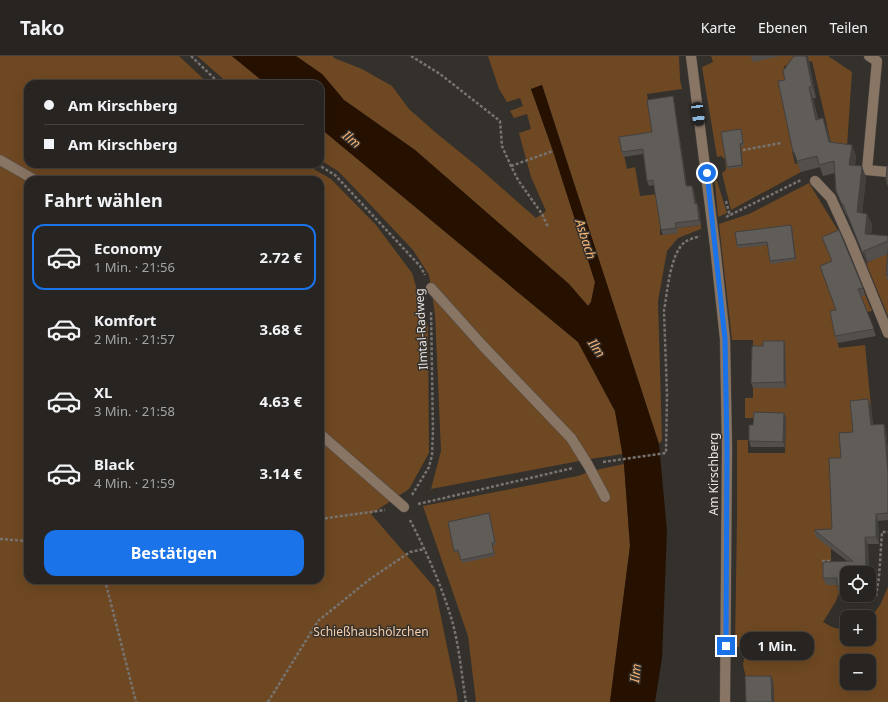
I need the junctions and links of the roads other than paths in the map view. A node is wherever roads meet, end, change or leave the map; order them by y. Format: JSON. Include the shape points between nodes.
{"nodes":[{"id":1,"x":691,"y":56,"type":"edge"},
{"id":2,"x":869,"y":56,"type":"edge"},
{"id":3,"x":0,"y":160,"type":"edge"},
{"id":4,"x":888,"y":172,"type":"edge"},
{"id":5,"x":28,"y":176,"type":"edge"},
{"id":6,"x":815,"y":181,"type":"road end"},
{"id":7,"x":430,"y":288,"type":"road end"},
{"id":8,"x":888,"y":332,"type":"edge"},
{"id":9,"x":324,"y":437,"type":"edge"},
{"id":10,"x":605,"y":497,"type":"dead end"},
{"id":11,"x":404,"y":507,"type":"road end"},
{"id":12,"x":725,"y":702,"type":"edge"}],
"edges":[{"from":1,"to":12,"type":"street","name":"Am Kirschberg","via":[[725,339]]},
{"from":2,"to":4,"type":"street","via":[[877,62],[867,170]]},
{"from":3,"to":5,"type":"street"},
{"from":6,"to":8,"type":"street","via":[[831,198]]},
{"from":7,"to":10,"type":"street","via":[[571,438]]},
{"from":9,"to":11,"type":"street"}]}
